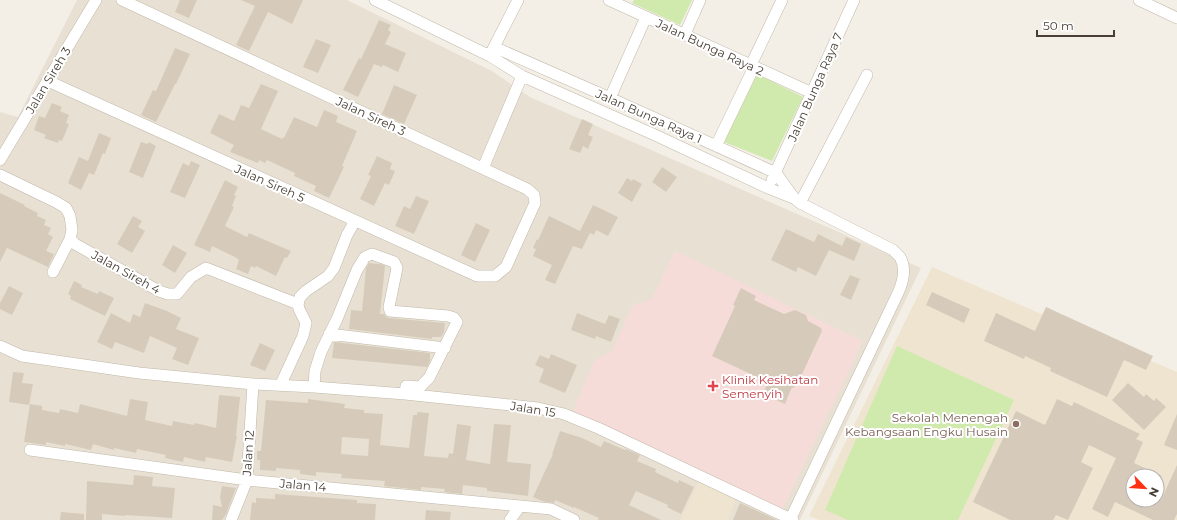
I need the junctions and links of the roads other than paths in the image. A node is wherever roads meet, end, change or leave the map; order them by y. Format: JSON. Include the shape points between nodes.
{"nodes":[{"id":1,"x":96,"y":0,"type":"edge"},
{"id":2,"x":122,"y":0,"type":"edge"},
{"id":3,"x":375,"y":0,"type":"edge"},
{"id":4,"x":518,"y":0,"type":"edge"},
{"id":5,"x":609,"y":0,"type":"edge"},
{"id":6,"x":700,"y":0,"type":"edge"},
{"id":7,"x":782,"y":0,"type":"edge"},
{"id":8,"x":854,"y":0,"type":"edge"},
{"id":9,"x":1139,"y":0,"type":"edge"},
{"id":10,"x":624,"y":3,"type":"edge"},
{"id":11,"x":395,"y":4,"type":"edge"},
{"id":12,"x":646,"y":17,"type":"junction"},
{"id":13,"x":1177,"y":18,"type":"edge"},
{"id":14,"x":685,"y":34,"type":"junction"},
{"id":15,"x":492,"y":51,"type":"junction"},
{"id":16,"x":753,"y":66,"type":"junction"},
{"id":17,"x":867,"y":75,"type":"dead end"},
{"id":18,"x":522,"y":76,"type":"junction"},
{"id":19,"x":48,"y":81,"type":"junction"},
{"id":20,"x":812,"y":94,"type":"junction"},
{"id":21,"x":610,"y":98,"type":"junction"},
{"id":22,"x":716,"y":146,"type":"junction"},
{"id":23,"x":0,"y":160,"type":"edge"},
{"id":24,"x":483,"y":168,"type":"junction"},
{"id":25,"x":776,"y":173,"type":"junction"},
{"id":26,"x":0,"y":175,"type":"edge"},
{"id":27,"x":768,"y":188,"type":"junction"},
{"id":28,"x":797,"y":200,"type":"junction"},
{"id":29,"x":355,"y":221,"type":"junction"},
{"id":30,"x":70,"y":238,"type":"junction"},
{"id":31,"x":53,"y":272,"type":"dead end"},
{"id":32,"x":495,"y":276,"type":"joint"},
{"id":33,"x":298,"y":304,"type":"junction"},
{"id":34,"x":330,"y":334,"type":"junction"},
{"id":35,"x":0,"y":346,"type":"edge"},
{"id":36,"x":445,"y":348,"type":"junction"},
{"id":37,"x":253,"y":384,"type":"junction"},
{"id":38,"x":281,"y":384,"type":"junction"},
{"id":39,"x":314,"y":387,"type":"junction"},
{"id":40,"x":406,"y":394,"type":"junction"},
{"id":41,"x":30,"y":450,"type":"dead end"},
{"id":42,"x":247,"y":480,"type":"junction"},
{"id":43,"x":520,"y":506,"type":"junction"},
{"id":44,"x":231,"y":520,"type":"edge"},
{"id":45,"x":510,"y":520,"type":"edge"},
{"id":46,"x":574,"y":520,"type":"edge"},
{"id":47,"x":791,"y":520,"type":"edge"}],
"edges":[{"from":1,"to":19,"type":"street","name":"Jalan Sireh 3"},
{"from":2,"to":24,"type":"street","name":"Jalan Sireh 3"},
{"from":3,"to":11,"type":"street"},
{"from":4,"to":15,"type":"street"},
{"from":5,"to":10,"type":"street","name":"Jalan Bunga Raya 2"},
{"from":6,"to":14,"type":"street"},
{"from":7,"to":16,"type":"street"},
{"from":8,"to":20,"type":"street","name":"Jalan Bunga Raya 7"},
{"from":9,"to":13,"type":"street"},
{"from":10,"to":12,"type":"street","name":"Jalan Bunga Raya 2"},
{"from":11,"to":15,"type":"street"},
{"from":12,"to":14,"type":"street","name":"Jalan Bunga Raya 2"},
{"from":12,"to":21,"type":"street"},
{"from":14,"to":16,"type":"street","name":"Jalan Bunga Raya 2"},
{"from":15,"to":18,"type":"street"},
{"from":15,"to":21,"type":"street","name":"Jalan Bunga Raya 1"},
{"from":16,"to":20,"type":"street","name":"Jalan Bunga Raya 2"},
{"from":16,"to":22,"type":"street"},
{"from":17,"to":28,"type":"street"},
{"from":18,"to":24,"type":"street"},
{"from":18,"to":27,"type":"street"},
{"from":19,"to":23,"type":"street","name":"Jalan Sireh 3"},
{"from":19,"to":29,"type":"street","name":"Jalan Sireh 5"},
{"from":20,"to":25,"type":"street","name":"Jalan Bunga Raya 7"},
{"from":21,"to":22,"type":"street","name":"Jalan Bunga Raya 1"},
{"from":22,"to":25,"type":"street","name":"Jalan Bunga Raya 1"},
{"from":24,"to":32,"type":"street","name":"Jalan Sireh 3","via":[[527,190],[534,195],[535,203],[506,267]]},
{"from":25,"to":27,"type":"street","name":"Jalan Bunga Raya 7"},
{"from":25,"to":28,"type":"street"},
{"from":26,"to":30,"type":"street","via":[[66,208],[72,230]]},
{"from":27,"to":28,"type":"street"},
{"from":28,"to":47,"type":"street","via":[[893,250],[900,257],[904,278]]},
{"from":29,"to":32,"type":"street","name":"Jalan Sireh 5","via":[[477,276]]},
{"from":29,"to":33,"type":"street","via":[[334,268],[328,276],[306,291]]},
{"from":30,"to":31,"type":"street"},
{"from":30,"to":33,"type":"street","name":"Jalan Sireh 4","via":[[75,244],[168,294],[177,294],[191,277],[206,268]]},
{"from":33,"to":38,"type":"street","via":[[306,323],[303,336]]},
{"from":34,"to":36,"type":"street"},
{"from":34,"to":36,"type":"street","via":[[357,270],[365,257],[372,254],[394,262],[397,268],[390,311],[454,318],[457,322]]},
{"from":34,"to":39,"type":"street","via":[[315,371]]},
{"from":35,"to":37,"type":"street","name":"Jalan 15","via":[[22,356],[139,373]]},
{"from":36,"to":40,"type":"street","via":[[429,378],[420,387],[406,386]]},
{"from":37,"to":38,"type":"street","name":"Jalan 15"},
{"from":37,"to":42,"type":"street","name":"Jalan 12"},
{"from":38,"to":39,"type":"street","name":"Jalan 15"},
{"from":39,"to":40,"type":"street","name":"Jalan 15"},
{"from":40,"to":47,"type":"street","name":"Jalan 15","via":[[538,408],[564,414]]},
{"from":41,"to":42,"type":"street","name":"Jalan 14"},
{"from":42,"to":43,"type":"street","name":"Jalan 14"},
{"from":42,"to":44,"type":"street","name":"Jalan 12"},
{"from":43,"to":45,"type":"street"},
{"from":43,"to":46,"type":"street","name":"Jalan 14","via":[[551,508]]}]}
